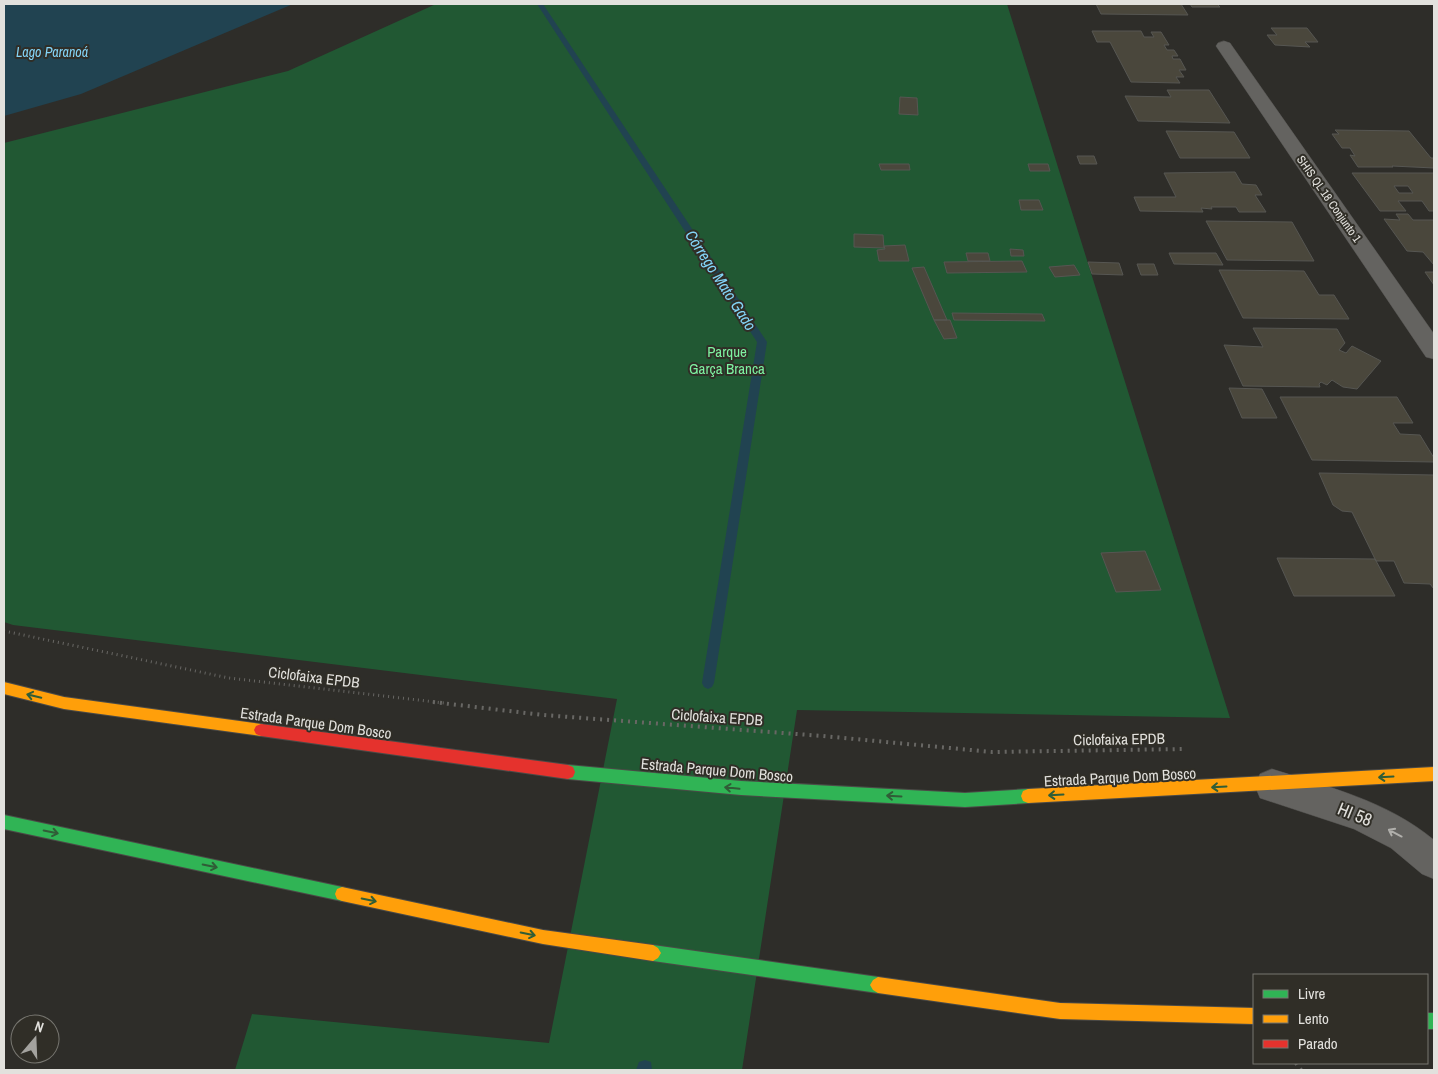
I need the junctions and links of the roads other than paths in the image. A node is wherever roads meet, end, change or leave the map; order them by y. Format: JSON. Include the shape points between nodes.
{"nodes":[{"id":1,"x":1224,"y":46,"type":"dead end"},
{"id":2,"x":1434,"y":351,"type":"edge"},
{"id":3,"x":4,"y":688,"type":"edge"},
{"id":4,"x":1434,"y":774,"type":"edge"},
{"id":5,"x":1267,"y":784,"type":"junction"},
{"id":6,"x":4,"y":822,"type":"edge"},
{"id":7,"x":1434,"y":862,"type":"edge"},
{"id":8,"x":1253,"y":1016,"type":"edge"}],
"edges":[{"from":1,"to":2,"type":"street","name":"SHIS QL 18 Conjunto 1"},
{"from":5,"to":3,"type":"main road","name":"Estrada Parque Dom Bosco","one_way":true,"via":[[965,800],[741,788],[541,769],[64,703]]},
{"from":4,"to":5,"type":"main road","name":"Estrada Parque Dom Bosco","one_way":true},
{"from":7,"to":5,"type":"street","name":"HI 58","one_way":true,"via":[[1403,836],[1361,814]]},
{"from":6,"to":8,"type":"main road","one_way":true,"via":[[543,937],[1060,1011]]}]}
